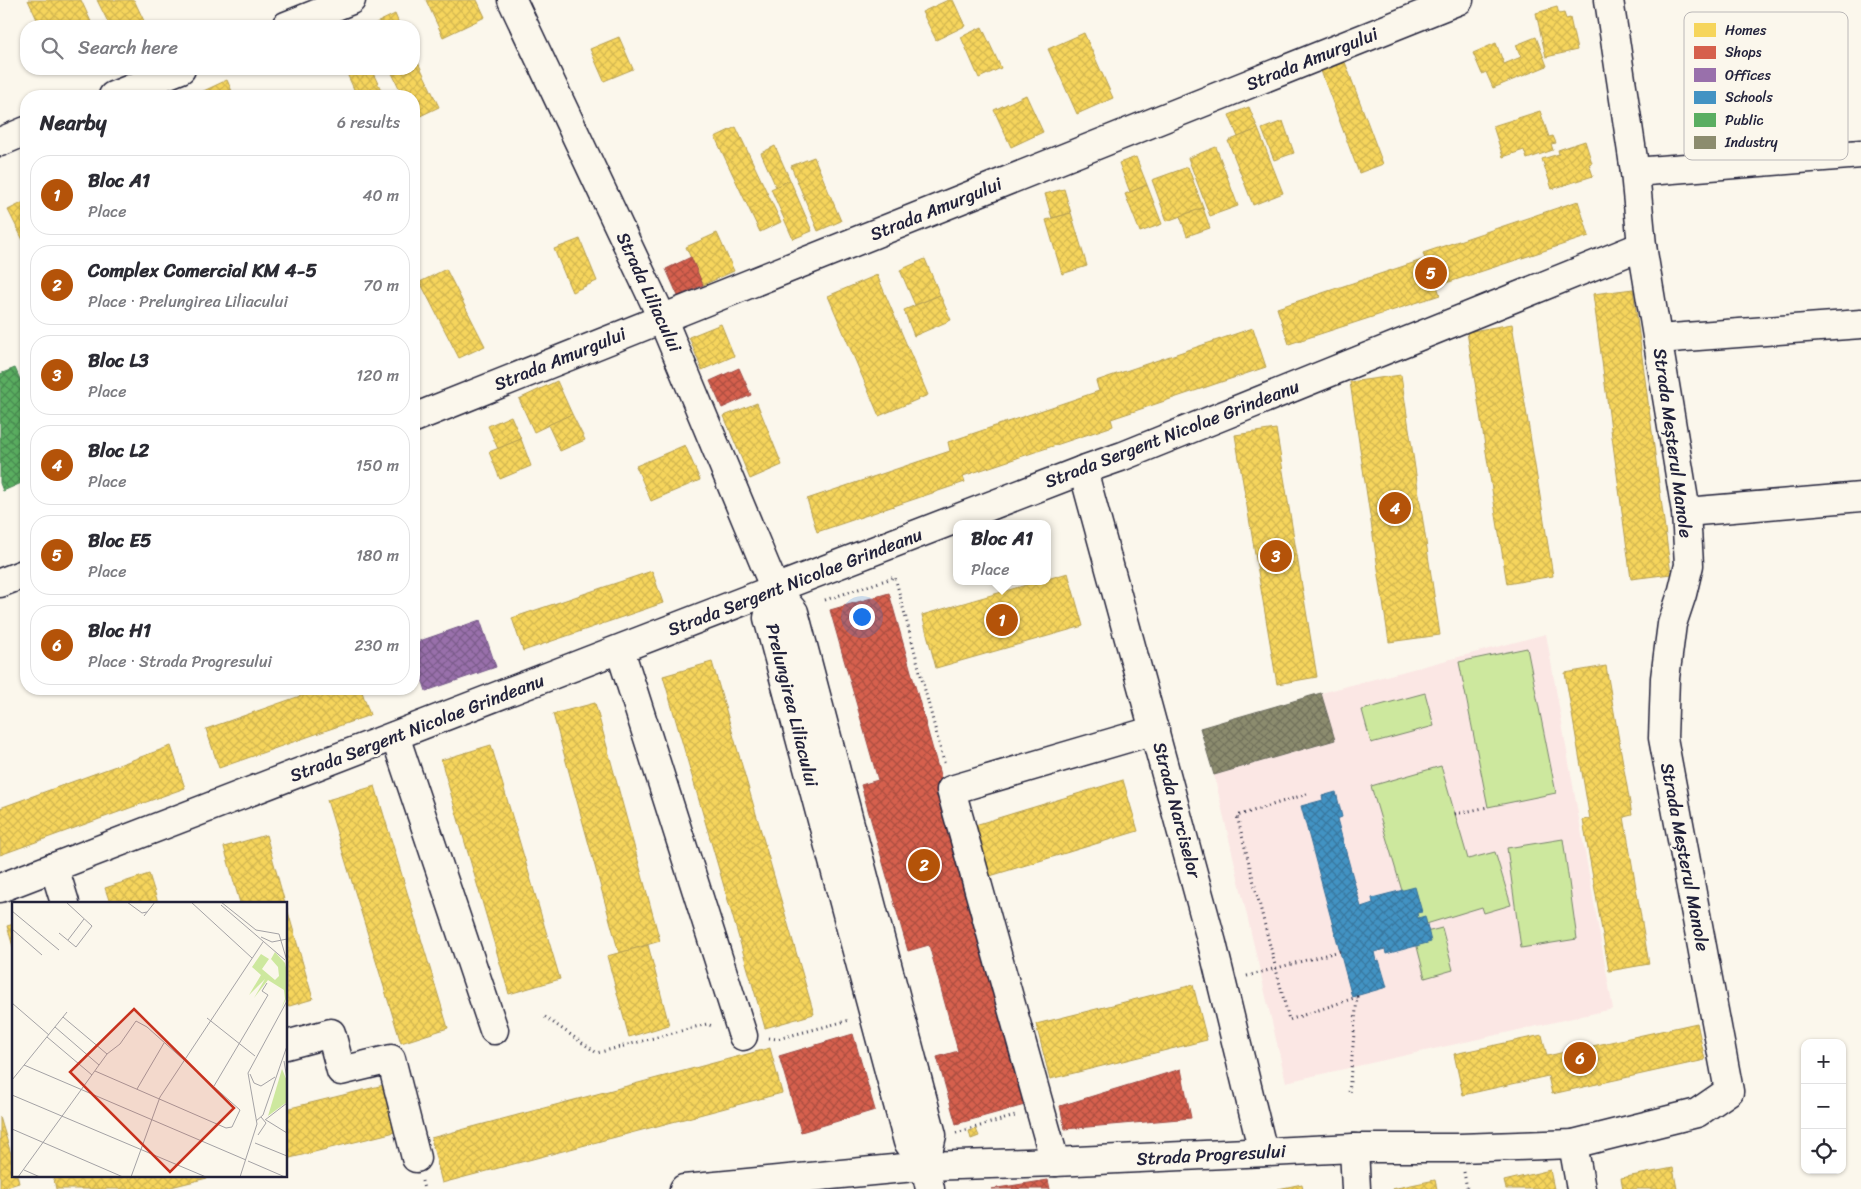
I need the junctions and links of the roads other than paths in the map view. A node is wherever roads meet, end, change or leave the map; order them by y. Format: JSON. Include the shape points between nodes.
{"nodes":[{"id":1,"x":351,"y":0,"type":"edge"},
{"id":2,"x":512,"y":0,"type":"edge"},
{"id":3,"x":1459,"y":0,"type":"edge"},
{"id":4,"x":1609,"y":0,"type":"edge"},
{"id":5,"x":301,"y":20,"type":"edge"},
{"id":6,"x":166,"y":75,"type":"edge"},
{"id":7,"x":128,"y":90,"type":"edge"},
{"id":8,"x":20,"y":134,"type":"edge"},
{"id":9,"x":0,"y":142,"type":"edge"},
{"id":10,"x":1861,"y":154,"type":"edge"},
{"id":11,"x":1848,"y":155,"type":"edge"},
{"id":12,"x":1785,"y":160,"type":"edge"},
{"id":13,"x":1634,"y":172,"type":"junction"},
{"id":14,"x":1642,"y":246,"type":"junction"},
{"id":15,"x":662,"y":318,"type":"junction"},
{"id":16,"x":1861,"y":324,"type":"edge"},
{"id":17,"x":1658,"y":339,"type":"junction"},
{"id":18,"x":420,"y":416,"type":"edge"},
{"id":19,"x":1083,"y":470,"type":"junction"},
{"id":20,"x":1861,"y":497,"type":"edge"},
{"id":21,"x":1686,"y":512,"type":"junction"},
{"id":22,"x":953,"y":520,"type":"edge"},
{"id":23,"x":954,"y":520,"type":"edge"},
{"id":24,"x":20,"y":575,"type":"edge"},
{"id":25,"x":0,"y":583,"type":"edge"},
{"id":26,"x":775,"y":589,"type":"junction"},
{"id":27,"x":620,"y":650,"type":"junction"},
{"id":28,"x":1155,"y":730,"type":"junction"},
{"id":29,"x":395,"y":736,"type":"junction"},
{"id":30,"x":54,"y":867,"type":"junction"},
{"id":31,"x":0,"y":888,"type":"edge"},
{"id":32,"x":65,"y":902,"type":"edge"},
{"id":33,"x":494,"y":1030,"type":"dead end"},
{"id":34,"x":743,"y":1036,"type":"road end"},
{"id":35,"x":288,"y":1045,"type":"edge"},
{"id":36,"x":1729,"y":1091,"type":"joint"},
{"id":37,"x":1573,"y":1144,"type":"junction"},
{"id":38,"x":1354,"y":1148,"type":"junction"},
{"id":39,"x":1263,"y":1152,"type":"junction"},
{"id":40,"x":416,"y":1158,"type":"dead end"},
{"id":41,"x":1055,"y":1162,"type":"junction"},
{"id":42,"x":928,"y":1177,"type":"edge"},
{"id":43,"x":684,"y":1189,"type":"edge"},
{"id":44,"x":1356,"y":1189,"type":"edge"},
{"id":45,"x":1581,"y":1189,"type":"edge"}],
"edges":[{"from":1,"to":5,"type":"street"},
{"from":2,"to":15,"type":"street","name":"Strada Liliacului"},
{"from":3,"to":15,"type":"street","name":"Strada Amurgului"},
{"from":4,"to":13,"type":"street","name":"Strada Meșterul Manole"},
{"from":6,"to":7,"type":"street"},
{"from":8,"to":9,"type":"street"},
{"from":10,"to":11,"type":"street"},
{"from":12,"to":13,"type":"street"},
{"from":13,"to":14,"type":"street","name":"Strada Meșterul Manole"},
{"from":14,"to":17,"type":"street","name":"Strada Meșterul Manole"},
{"from":14,"to":19,"type":"street","name":"Strada Sergent Nicolae Grindeanu"},
{"from":15,"to":18,"type":"street","name":"Strada Amurgului"},
{"from":15,"to":26,"type":"street","name":"Strada Liliacului"},
{"from":16,"to":17,"type":"street"},
{"from":17,"to":21,"type":"street","name":"Strada Meșterul Manole"},
{"from":19,"to":23,"type":"street","name":"Strada Sergent Nicolae Grindeanu"},
{"from":19,"to":28,"type":"street","name":"Strada Narciselor"},
{"from":20,"to":21,"type":"street"},
{"from":21,"to":36,"type":"street","name":"Strada Meșterul Manole","via":[[1689,565],[1672,624],[1665,678],[1663,738]]},
{"from":22,"to":26,"type":"street","name":"Strada Sergent Nicolae Grindeanu"},
{"from":24,"to":25,"type":"street"},
{"from":26,"to":27,"type":"street","name":"Strada Sergent Nicolae Grindeanu"},
{"from":26,"to":42,"type":"street","name":"Prelungirea Liliacului","via":[[768,618],[908,1142]]},
{"from":26,"to":42,"type":"street","name":"Prelungirea Liliacului","via":[[794,612],[921,1091],[932,1135]]},
{"from":27,"to":29,"type":"street","name":"Strada Sergent Nicolae Grindeanu"},
{"from":27,"to":34,"type":"street"},
{"from":28,"to":39,"type":"street","name":"Strada Narciselor","via":[[1223,983]]},
{"from":28,"to":41,"type":"street","via":[[951,790]]},
{"from":29,"to":30,"type":"street","name":"Strada Sergent Nicolae Grindeanu"},
{"from":29,"to":33,"type":"street"},
{"from":30,"to":31,"type":"street","name":"Strada Sergent Nicolae Grindeanu"},
{"from":30,"to":32,"type":"street"},
{"from":35,"to":40,"type":"street","via":[[330,1033],[341,1071],[392,1058]]},
{"from":36,"to":37,"type":"street","name":"Strada Progresului","via":[[1697,1113]]},
{"from":37,"to":38,"type":"street","name":"Strada Progresului"},
{"from":37,"to":45,"type":"street"},
{"from":38,"to":39,"type":"street","name":"Strada Progresului"},
{"from":38,"to":44,"type":"street"},
{"from":39,"to":41,"type":"street","name":"Strada Progresului"},
{"from":41,"to":42,"type":"street","name":"Strada Progresului"},
{"from":42,"to":43,"type":"street","name":"Strada Progresului"}]}
